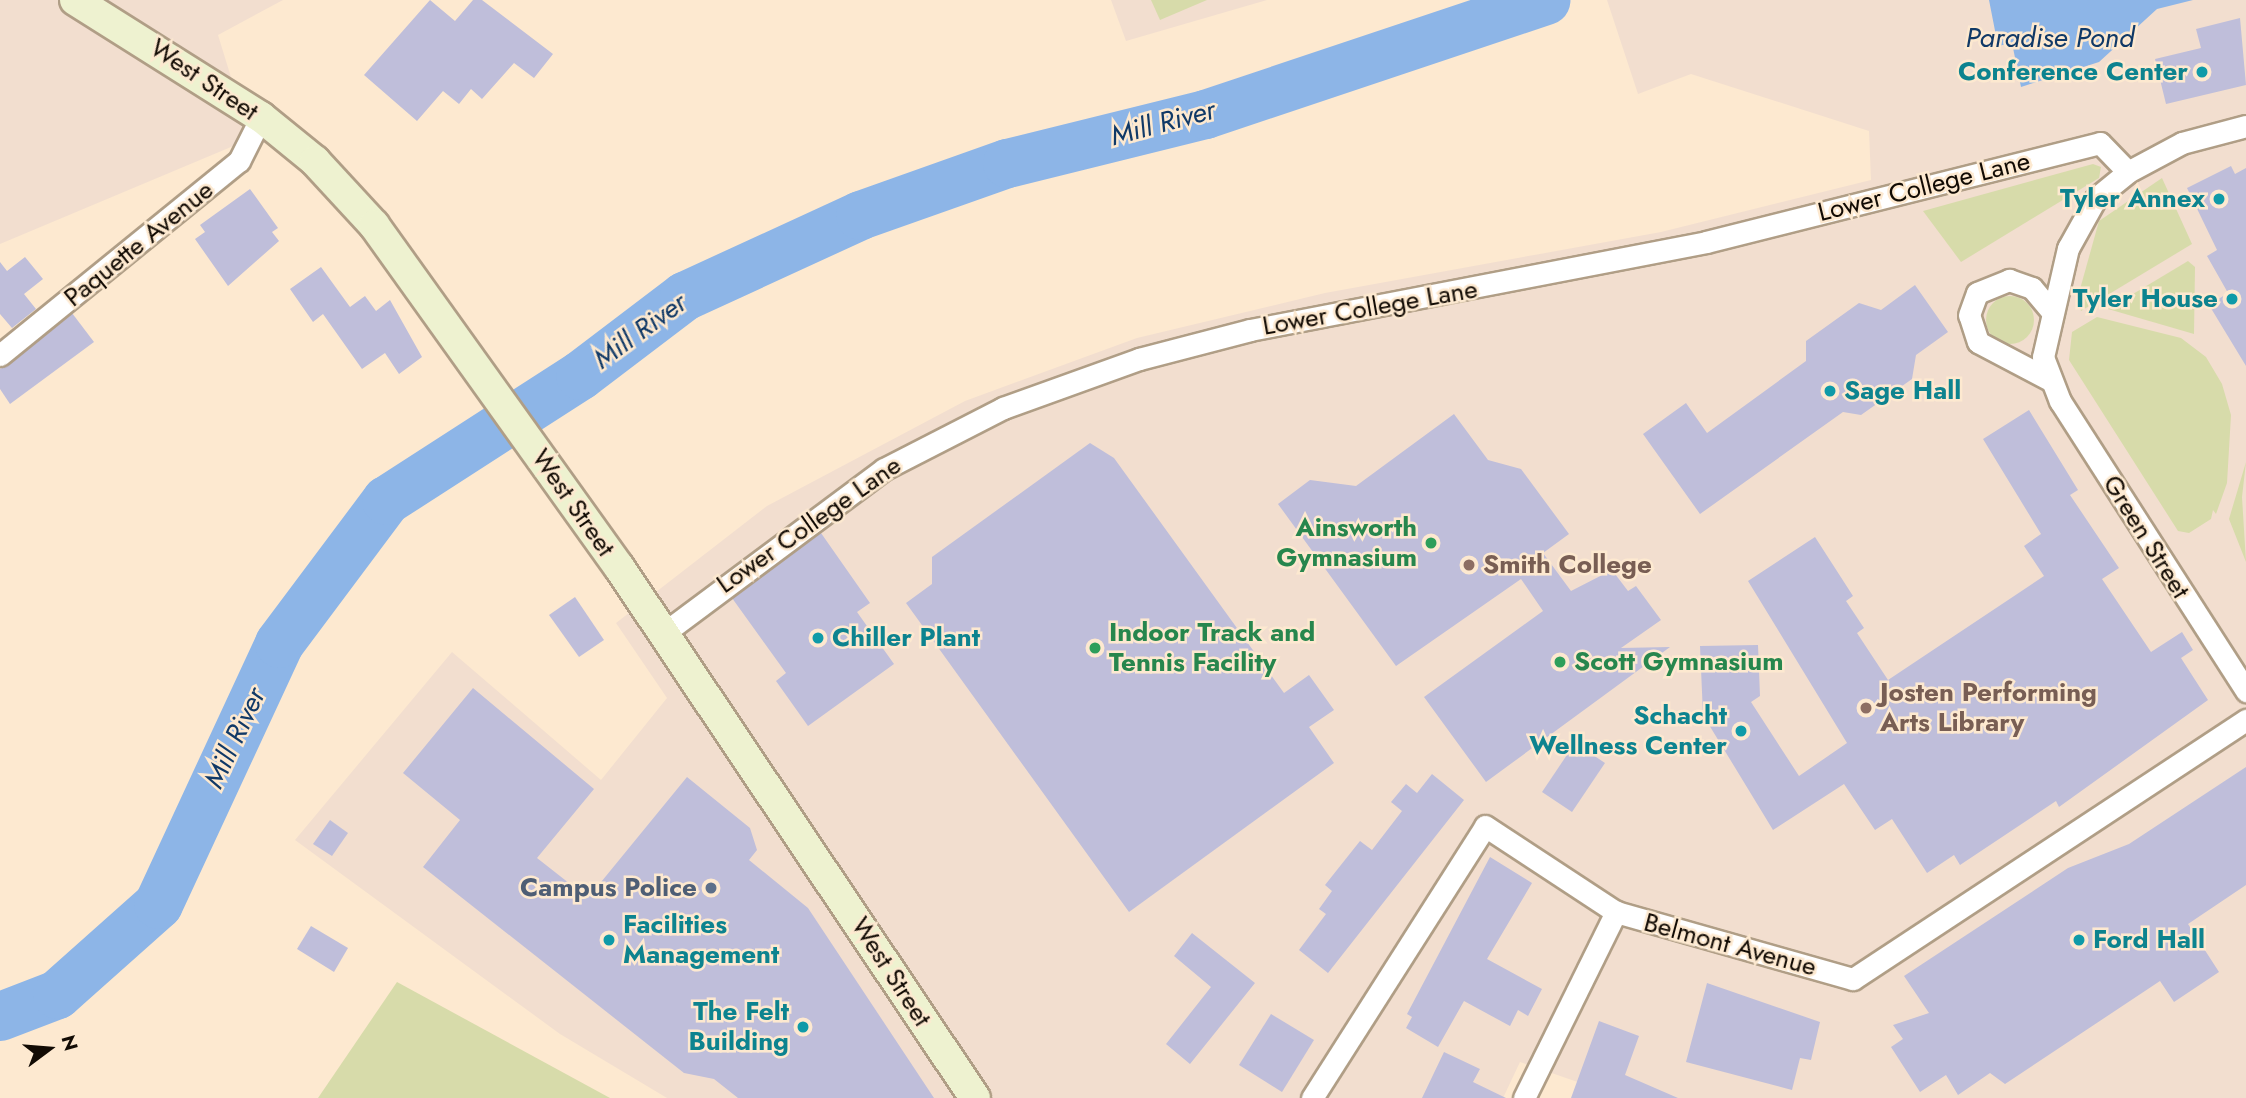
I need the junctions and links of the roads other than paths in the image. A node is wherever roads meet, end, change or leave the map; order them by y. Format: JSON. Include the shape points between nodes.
{"nodes":[{"id":1,"x":75,"y":0,"type":"edge"},
{"id":2,"x":261,"y":117,"type":"junction"},
{"id":3,"x":2246,"y":126,"type":"edge"},
{"id":4,"x":2128,"y":172,"type":"junction"},
{"id":5,"x":2051,"y":311,"type":"junction"},
{"id":6,"x":0,"y":355,"type":"edge"},
{"id":7,"x":2050,"y":380,"type":"junction"},
{"id":8,"x":664,"y":633,"type":"junction"},
{"id":9,"x":2246,"y":691,"type":"edge"},
{"id":10,"x":2246,"y":720,"type":"edge"},
{"id":11,"x":1616,"y":912,"type":"junction"},
{"id":12,"x":975,"y":1098,"type":"edge"},
{"id":13,"x":1312,"y":1098,"type":"edge"},
{"id":14,"x":1524,"y":1098,"type":"edge"}],
"edges":[{"from":1,"to":2,"type":"main road","name":"West Street"},
{"from":2,"to":6,"type":"street","name":"Paquette Avenue","via":[[239,161]]},
{"from":2,"to":8,"type":"main road","name":"West Street","via":[[345,192],[469,355]]},
{"from":3,"to":4,"type":"street","name":"Green Street","via":[[2197,136]]},
{"from":4,"to":5,"type":"street","name":"Green Street","via":[[2081,218]]},
{"from":4,"to":8,"type":"street","name":"Lower College Lane","via":[[2100,143],[1706,242],[1250,330],[1139,359],[1003,408],[912,452],[829,505]]},
{"from":5,"to":7,"type":"street","name":"Green Street","via":[[2043,357]]},
{"from":5,"to":7,"type":"street","name":"Green Street","via":[[2032,288],[2009,280],[1978,293],[1969,315],[1978,342]]},
{"from":7,"to":9,"type":"street","name":"Green Street"},
{"from":8,"to":12,"type":"main road","name":"West Street"},
{"from":10,"to":11,"type":"street","name":"Belmont Avenue","via":[[1853,979]]},
{"from":11,"to":13,"type":"street","name":"Belmont Avenue","via":[[1485,826]]},
{"from":11,"to":14,"type":"street"}]}
